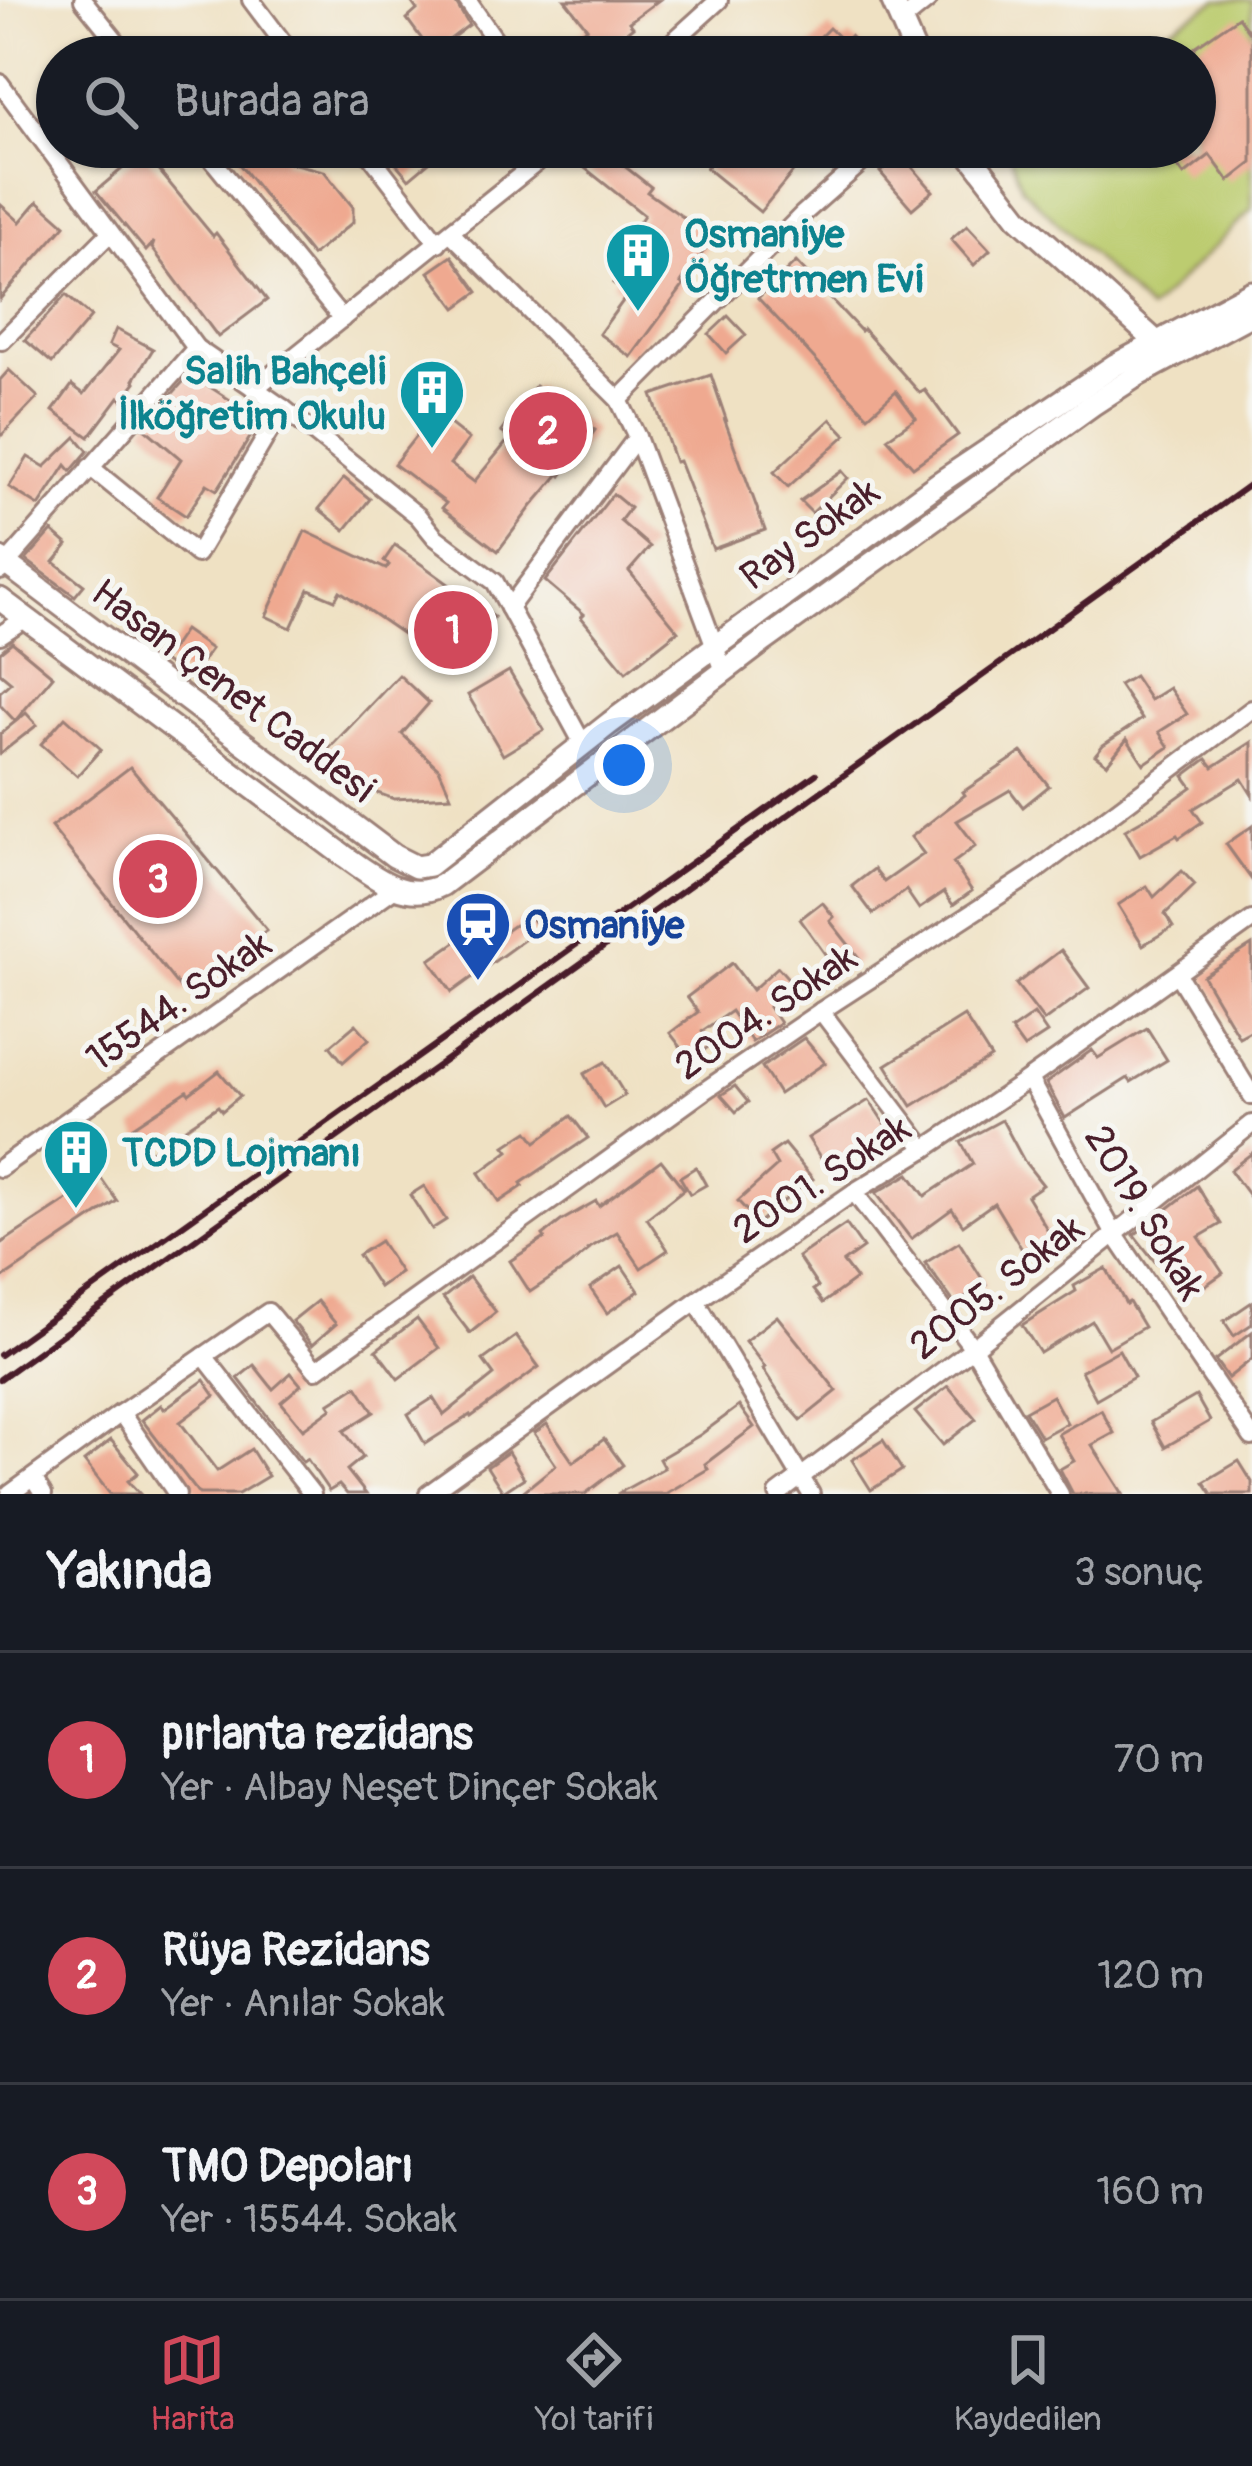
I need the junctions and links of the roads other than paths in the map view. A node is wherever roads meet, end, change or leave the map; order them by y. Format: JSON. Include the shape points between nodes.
{"nodes":[{"id":1,"x":83,"y":0,"type":"edge"},
{"id":2,"x":250,"y":0,"type":"edge"},
{"id":3,"x":467,"y":0,"type":"edge"},
{"id":4,"x":719,"y":0,"type":"edge"},
{"id":5,"x":892,"y":0,"type":"edge"},
{"id":6,"x":928,"y":0,"type":"edge"},
{"id":7,"x":902,"y":21,"type":"junction"},
{"id":8,"x":113,"y":36,"type":"edge"},
{"id":9,"x":278,"y":36,"type":"edge"},
{"id":10,"x":492,"y":36,"type":"edge"},
{"id":11,"x":679,"y":36,"type":"edge"},
{"id":12,"x":908,"y":36,"type":"edge"},
{"id":13,"x":0,"y":83,"type":"edge"},
{"id":14,"x":36,"y":132,"type":"edge"},
{"id":15,"x":62,"y":168,"type":"edge"},
{"id":16,"x":219,"y":168,"type":"edge"},
{"id":17,"x":382,"y":168,"type":"edge"},
{"id":18,"x":530,"y":168,"type":"edge"},
{"id":19,"x":855,"y":168,"type":"edge"},
{"id":20,"x":980,"y":168,"type":"edge"},
{"id":21,"x":110,"y":233,"type":"junction"},
{"id":22,"x":444,"y":238,"type":"junction"},
{"id":23,"x":1252,"y":292,"type":"edge"},
{"id":24,"x":1252,"y":314,"type":"edge"},
{"id":25,"x":342,"y":320,"type":"junction"},
{"id":26,"x":2,"y":341,"type":"edge"},
{"id":27,"x":196,"y":348,"type":"junction"},
{"id":28,"x":1164,"y":349,"type":"junction"},
{"id":29,"x":254,"y":389,"type":"junction"},
{"id":30,"x":619,"y":400,"type":"junction"},
{"id":31,"x":283,"y":408,"type":"junction"},
{"id":32,"x":637,"y":437,"type":"junction"},
{"id":33,"x":90,"y":467,"type":"junction"},
{"id":34,"x":2,"y":565,"type":"edge"},
{"id":35,"x":0,"y":599,"type":"edge"},
{"id":36,"x":509,"y":608,"type":"junction"},
{"id":37,"x":26,"y":618,"type":"junction"},
{"id":38,"x":0,"y":635,"type":"edge"},
{"id":39,"x":715,"y":645,"type":"junction"},
{"id":40,"x":724,"y":671,"type":"junction"},
{"id":41,"x":1252,"y":709,"type":"edge"},
{"id":42,"x":583,"y":744,"type":"junction"},
{"id":43,"x":429,"y":865,"type":"joint"},
{"id":44,"x":395,"y":888,"type":"junction"},
{"id":45,"x":1252,"y":920,"type":"edge"},
{"id":46,"x":1178,"y":975,"type":"junction"},
{"id":47,"x":821,"y":1011,"type":"junction"},
{"id":48,"x":1029,"y":1079,"type":"junction"},
{"id":49,"x":1252,"y":1096,"type":"edge"},
{"id":50,"x":1252,"y":1124,"type":"edge"},
{"id":51,"x":925,"y":1149,"type":"junction"},
{"id":52,"x":0,"y":1168,"type":"edge"},
{"id":53,"x":854,"y":1192,"type":"junction"},
{"id":54,"x":1115,"y":1235,"type":"junction"},
{"id":55,"x":696,"y":1301,"type":"junction"},
{"id":56,"x":973,"y":1348,"type":"junction"},
{"id":57,"x":204,"y":1356,"type":"junction"},
{"id":58,"x":121,"y":1413,"type":"junction"},
{"id":59,"x":1252,"y":1437,"type":"edge"},
{"id":60,"x":801,"y":1475,"type":"junction"},
{"id":61,"x":33,"y":1478,"type":"junction"},
{"id":62,"x":10,"y":1494,"type":"edge"},
{"id":63,"x":43,"y":1494,"type":"edge"},
{"id":64,"x":177,"y":1494,"type":"edge"},
{"id":65,"x":312,"y":1494,"type":"edge"},
{"id":66,"x":428,"y":1494,"type":"edge"},
{"id":67,"x":778,"y":1494,"type":"edge"},
{"id":68,"x":812,"y":1494,"type":"edge"},
{"id":69,"x":1060,"y":1494,"type":"edge"}],
"edges":[{"from":1,"to":8,"type":"street"},
{"from":2,"to":9,"type":"street"},
{"from":3,"to":10,"type":"street"},
{"from":4,"to":11,"type":"street"},
{"from":5,"to":7,"type":"street"},
{"from":6,"to":7,"type":"street"},
{"from":7,"to":12,"type":"street"},
{"from":13,"to":14,"type":"street"},
{"from":15,"to":21,"type":"street"},
{"from":16,"to":25,"type":"street"},
{"from":17,"to":22,"type":"street"},
{"from":18,"to":22,"type":"street"},
{"from":19,"to":30,"type":"street"},
{"from":20,"to":28,"type":"street","via":[[1018,217]]},
{"from":21,"to":26,"type":"street"},
{"from":21,"to":27,"type":"street"},
{"from":22,"to":25,"type":"street"},
{"from":22,"to":30,"type":"street"},
{"from":23,"to":28,"type":"street","name":"Ray Sokak"},
{"from":24,"to":28,"type":"street"},
{"from":25,"to":29,"type":"street"},
{"from":27,"to":29,"type":"street"},
{"from":27,"to":33,"type":"street"},
{"from":28,"to":39,"type":"street","name":"Ray Sokak","via":[[1115,365]]},
{"from":28,"to":40,"type":"street"},
{"from":29,"to":31,"type":"street"},
{"from":30,"to":32,"type":"street"},
{"from":31,"to":33,"type":"street","via":[[197,554]]},
{"from":31,"to":36,"type":"street","via":[[495,582]]},
{"from":32,"to":36,"type":"street"},
{"from":32,"to":39,"type":"street"},
{"from":33,"to":34,"type":"street"},
{"from":34,"to":43,"type":"street","name":"Hasan Çenet Caddesi","via":[[394,856]]},
{"from":35,"to":37,"type":"street"},
{"from":36,"to":42,"type":"street"},
{"from":37,"to":38,"type":"street"},
{"from":37,"to":44,"type":"street"},
{"from":39,"to":40,"type":"street"},
{"from":39,"to":42,"type":"street","name":"Ray Sokak"},
{"from":40,"to":44,"type":"street","via":[[442,885],[416,893]]},
{"from":41,"to":47,"type":"street","name":"2004. Sokak","via":[[1029,876]]},
{"from":42,"to":43,"type":"street","name":"Ray Sokak"},
{"from":44,"to":52,"type":"street","name":"15544. Sokak"},
{"from":45,"to":46,"type":"street","name":"2001. Sokak"},
{"from":46,"to":48,"type":"street","name":"2001. Sokak"},
{"from":46,"to":49,"type":"street"},
{"from":47,"to":51,"type":"street"},
{"from":47,"to":57,"type":"street","name":"2004. Sokak","via":[[316,1370],[268,1312]]},
{"from":48,"to":51,"type":"street","name":"2001. Sokak"},
{"from":48,"to":54,"type":"street","name":"2019. Sokak"},
{"from":50,"to":54,"type":"street","name":"2005. Sokak"},
{"from":51,"to":53,"type":"street","name":"2001. Sokak"},
{"from":53,"to":55,"type":"street","name":"2001. Sokak"},
{"from":53,"to":56,"type":"street"},
{"from":54,"to":56,"type":"street","name":"2005. Sokak"},
{"from":54,"to":59,"type":"street","name":"2019. Sokak"},
{"from":55,"to":60,"type":"street"},
{"from":55,"to":66,"type":"street","name":"2001. Sokak"},
{"from":56,"to":60,"type":"street","name":"2005. Sokak"},
{"from":56,"to":69,"type":"street"},
{"from":57,"to":58,"type":"street"},
{"from":57,"to":65,"type":"street"},
{"from":58,"to":61,"type":"street"},
{"from":58,"to":64,"type":"street"},
{"from":60,"to":67,"type":"street","name":"2005. Sokak"},
{"from":60,"to":68,"type":"street"},
{"from":61,"to":62,"type":"street"},
{"from":61,"to":63,"type":"street"}]}
